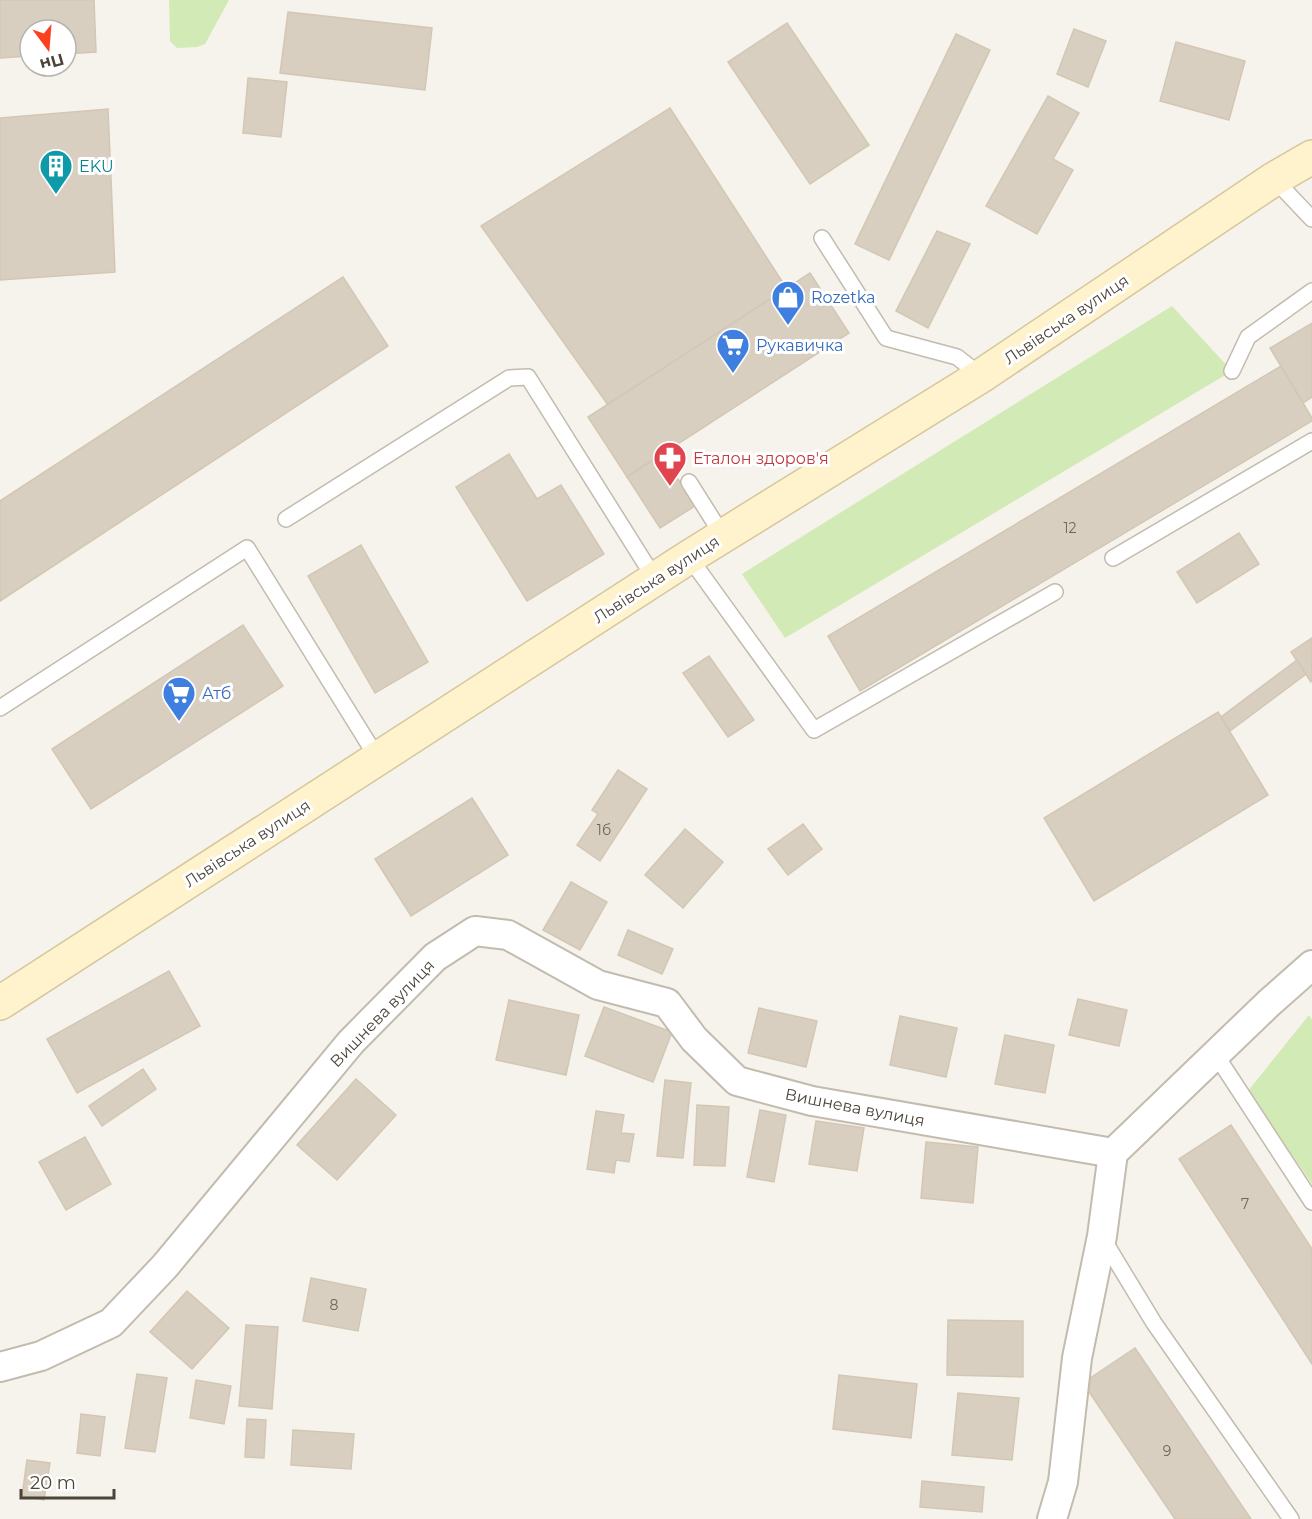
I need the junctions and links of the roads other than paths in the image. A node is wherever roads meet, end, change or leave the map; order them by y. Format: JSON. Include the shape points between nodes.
{"nodes":[{"id":1,"x":1312,"y":156,"type":"edge"},
{"id":2,"x":1274,"y":179,"type":"junction"},
{"id":3,"x":1312,"y":219,"type":"edge"},
{"id":4,"x":822,"y":238,"type":"dead end"},
{"id":5,"x":1312,"y":291,"type":"edge"},
{"id":6,"x":1232,"y":370,"type":"dead end"},
{"id":7,"x":981,"y":376,"type":"junction"},
{"id":8,"x":1312,"y":441,"type":"edge"},
{"id":9,"x":689,"y":482,"type":"dead end"},
{"id":10,"x":286,"y":519,"type":"dead end"},
{"id":11,"x":723,"y":536,"type":"junction"},
{"id":12,"x":689,"y":556,"type":"junction"},
{"id":13,"x":1113,"y":558,"type":"dead end"},
{"id":14,"x":655,"y":579,"type":"junction"},
{"id":15,"x":1054,"y":592,"type":"dead end"},
{"id":16,"x":0,"y":708,"type":"edge"},
{"id":17,"x":378,"y":759,"type":"junction"},
{"id":18,"x":1312,"y":965,"type":"edge"},
{"id":19,"x":0,"y":1004,"type":"edge"},
{"id":20,"x":1216,"y":1055,"type":"junction"},
{"id":21,"x":1113,"y":1153,"type":"junction"},
{"id":22,"x":1312,"y":1202,"type":"edge"},
{"id":23,"x":1102,"y":1236,"type":"junction"},
{"id":24,"x":0,"y":1367,"type":"edge"},
{"id":25,"x":1052,"y":1519,"type":"edge"},
{"id":26,"x":1291,"y":1519,"type":"edge"}],
"edges":[{"from":1,"to":2,"type":"main road","name":"Львівська вулиця"},
{"from":2,"to":3,"type":"lane"},
{"from":2,"to":7,"type":"main road","name":"Львівська вулиця"},
{"from":4,"to":7,"type":"lane","via":[[886,338],[957,357]]},
{"from":5,"to":6,"type":"lane","via":[[1248,337]]},
{"from":7,"to":11,"type":"main road","name":"Львівська вулиця"},
{"from":8,"to":13,"type":"lane"},
{"from":9,"to":11,"type":"lane"},
{"from":10,"to":14,"type":"lane","via":[[509,378],[528,377]]},
{"from":11,"to":12,"type":"main road","name":"Львівська вулиця"},
{"from":12,"to":14,"type":"main road","name":"Львівська вулиця"},
{"from":12,"to":15,"type":"lane","via":[[814,730]]},
{"from":14,"to":17,"type":"main road","name":"Львівська вулиця"},
{"from":16,"to":17,"type":"lane","via":[[247,548]]},
{"from":17,"to":19,"type":"main road","name":"Львівська вулиця"},
{"from":18,"to":20,"type":"street"},
{"from":20,"to":21,"type":"street"},
{"from":20,"to":22,"type":"lane"},
{"from":21,"to":23,"type":"street"},
{"from":21,"to":24,"type":"street","name":"Вишнева вулиця","via":[[812,1101],[737,1081],[694,1039],[668,1003],[598,985],[508,935],[475,931],[435,957],[351,1042],[165,1266],[111,1323],[41,1356]]},
{"from":23,"to":25,"type":"street","via":[[1077,1358],[1063,1482]]},
{"from":23,"to":26,"type":"lane","via":[[1154,1323]]}]}
